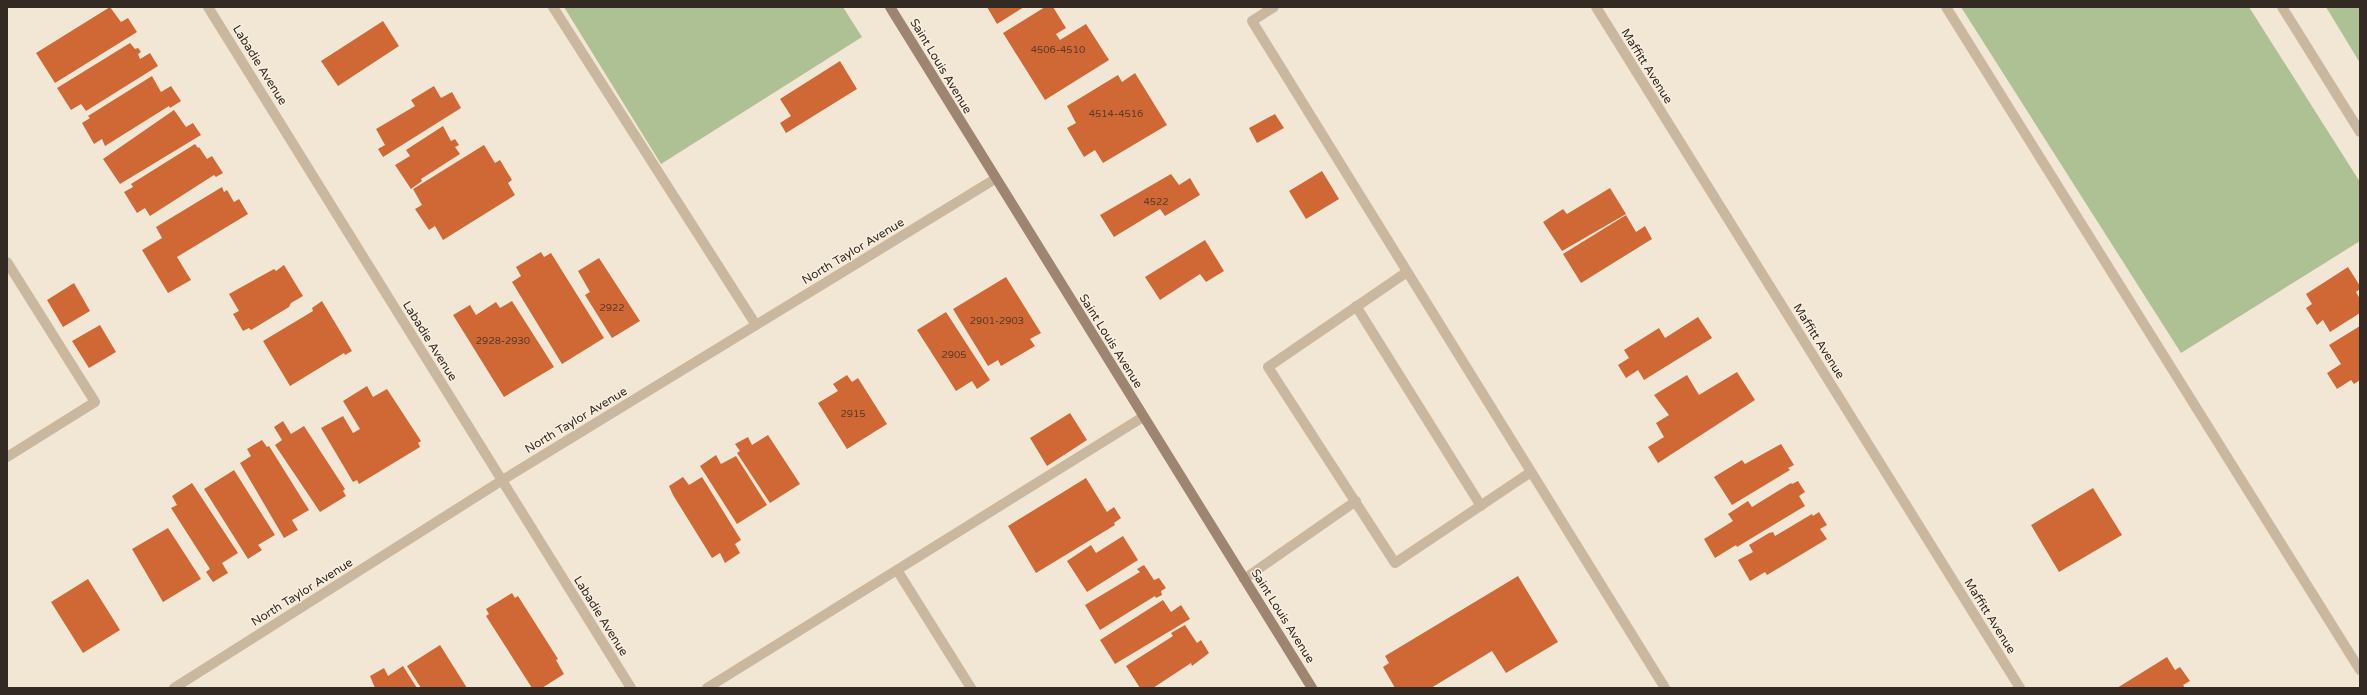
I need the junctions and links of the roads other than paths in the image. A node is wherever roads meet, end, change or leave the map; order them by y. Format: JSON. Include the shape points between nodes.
{"nodes":[{"id":1,"x":208,"y":7,"type":"edge"},
{"id":2,"x":554,"y":7,"type":"edge"},
{"id":3,"x":890,"y":7,"type":"edge"},
{"id":4,"x":1274,"y":7,"type":"edge"},
{"id":5,"x":1596,"y":7,"type":"edge"},
{"id":6,"x":1946,"y":7,"type":"edge"},
{"id":7,"x":2282,"y":7,"type":"edge"},
{"id":8,"x":2360,"y":132,"type":"edge"},
{"id":9,"x":995,"y":179,"type":"junction"},
{"id":10,"x":7,"y":262,"type":"edge"},
{"id":11,"x":1407,"y":272,"type":"junction"},
{"id":12,"x":1356,"y":306,"type":"junction"},
{"id":13,"x":756,"y":326,"type":"junction"},
{"id":14,"x":1144,"y":418,"type":"junction"},
{"id":15,"x":7,"y":458,"type":"edge"},
{"id":16,"x":1531,"y":472,"type":"junction"},
{"id":17,"x":501,"y":481,"type":"junction"},
{"id":18,"x":1356,"y":501,"type":"junction"},
{"id":19,"x":1481,"y":506,"type":"junction"},
{"id":20,"x":897,"y":570,"type":"junction"},
{"id":21,"x":1244,"y":579,"type":"junction"},
{"id":22,"x":2360,"y":670,"type":"edge"},
{"id":23,"x":174,"y":688,"type":"edge"},
{"id":24,"x":631,"y":688,"type":"edge"},
{"id":25,"x":707,"y":688,"type":"edge"},
{"id":26,"x":971,"y":688,"type":"edge"},
{"id":27,"x":1312,"y":688,"type":"edge"},
{"id":28,"x":1665,"y":688,"type":"edge"},
{"id":29,"x":2020,"y":688,"type":"edge"}],
"edges":[{"from":1,"to":17,"type":"street","name":"Labadie Avenue"},
{"from":2,"to":13,"type":"street"},
{"from":3,"to":9,"type":"street","name":"Saint Louis Avenue"},
{"from":4,"to":11,"type":"street","via":[[1252,21]]},
{"from":5,"to":29,"type":"street","name":"Maffitt Avenue"},
{"from":6,"to":22,"type":"street"},
{"from":7,"to":8,"type":"street"},
{"from":9,"to":13,"type":"street","name":"North Taylor Avenue"},
{"from":9,"to":14,"type":"street","name":"Saint Louis Avenue"},
{"from":10,"to":15,"type":"street","via":[[95,402]]},
{"from":11,"to":12,"type":"street"},
{"from":11,"to":16,"type":"street"},
{"from":12,"to":18,"type":"street","via":[[1268,367]]},
{"from":12,"to":19,"type":"street"},
{"from":13,"to":17,"type":"street","name":"North Taylor Avenue"},
{"from":14,"to":20,"type":"street"},
{"from":14,"to":21,"type":"street","name":"Saint Louis Avenue"},
{"from":16,"to":19,"type":"street"},
{"from":16,"to":28,"type":"street"},
{"from":17,"to":23,"type":"street","name":"North Taylor Avenue"},
{"from":17,"to":24,"type":"street","name":"Labadie Avenue"},
{"from":18,"to":19,"type":"street","via":[[1395,563]]},
{"from":18,"to":21,"type":"street"},
{"from":20,"to":25,"type":"street"},
{"from":20,"to":26,"type":"street"},
{"from":21,"to":27,"type":"street","name":"Saint Louis Avenue"}]}
